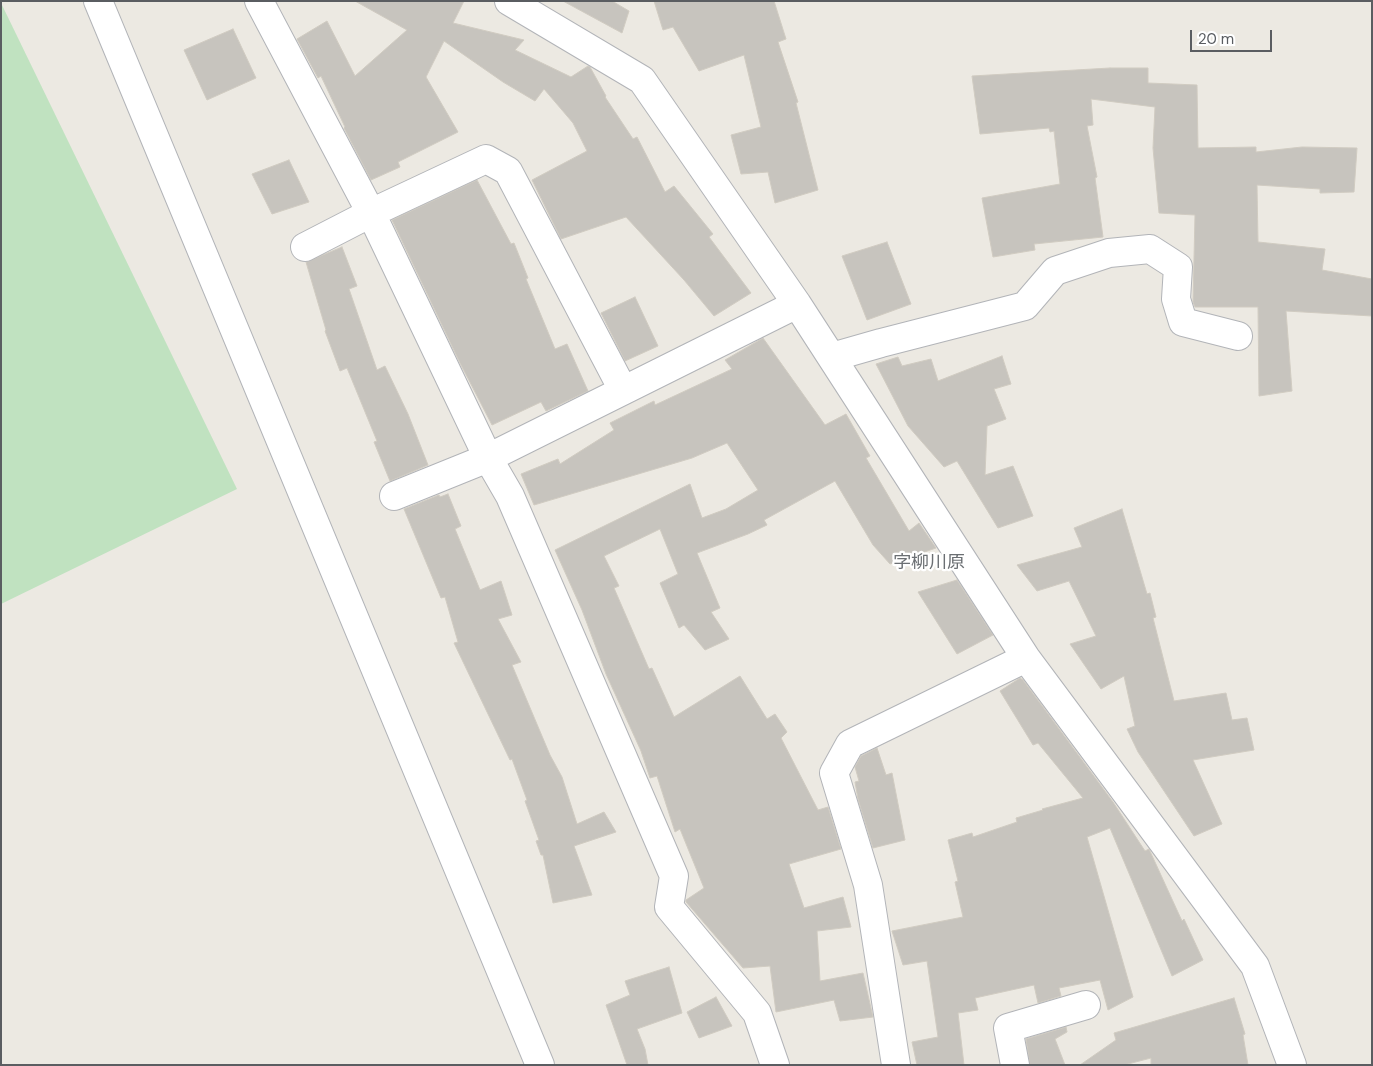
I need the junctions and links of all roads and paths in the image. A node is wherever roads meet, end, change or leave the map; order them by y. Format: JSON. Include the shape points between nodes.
{"nodes":[{"id":1,"x":98,"y":1,"type":"edge"},
{"id":2,"x":259,"y":1,"type":"edge"},
{"id":3,"x":509,"y":1,"type":"edge"},
{"id":4,"x":371,"y":213,"type":"junction"},
{"id":5,"x":305,"y":247,"type":"dead end"},
{"id":6,"x":797,"y":304,"type":"junction"},
{"id":7,"x":1238,"y":336,"type":"dead end"},
{"id":8,"x":832,"y":358,"type":"junction"},
{"id":9,"x":624,"y":390,"type":"junction"},
{"id":10,"x":488,"y":458,"type":"junction"},
{"id":11,"x":394,"y":496,"type":"dead end"},
{"id":12,"x":1026,"y":658,"type":"junction"},
{"id":13,"x":1086,"y":1005,"type":"dead end"},
{"id":14,"x":540,"y":1065,"type":"edge"},
{"id":15,"x":775,"y":1065,"type":"edge"},
{"id":16,"x":896,"y":1065,"type":"edge"},
{"id":17,"x":1015,"y":1065,"type":"edge"},
{"id":18,"x":1292,"y":1065,"type":"edge"}],
"edges":[{"from":1,"to":14,"type":"street"},
{"from":2,"to":4,"type":"street"},
{"from":3,"to":6,"type":"street","via":[[642,80]]},
{"from":4,"to":5,"type":"street"},
{"from":4,"to":9,"type":"street","via":[[486,159],[508,171]]},
{"from":4,"to":10,"type":"street"},
{"from":6,"to":8,"type":"street"},
{"from":6,"to":9,"type":"street"},
{"from":7,"to":8,"type":"street","via":[[1183,322],[1176,299],[1178,267],[1150,249],[1109,253],[1055,271],[1025,306]]},
{"from":8,"to":12,"type":"street"},
{"from":9,"to":10,"type":"street"},
{"from":10,"to":11,"type":"street"},
{"from":10,"to":15,"type":"street","via":[[510,496],[674,876],[669,906],[757,1013]]},
{"from":12,"to":16,"type":"street","via":[[850,744],[834,773],[868,885]]},
{"from":12,"to":18,"type":"street","via":[[1255,966]]},
{"from":13,"to":17,"type":"street","via":[[1008,1028]]}]}
